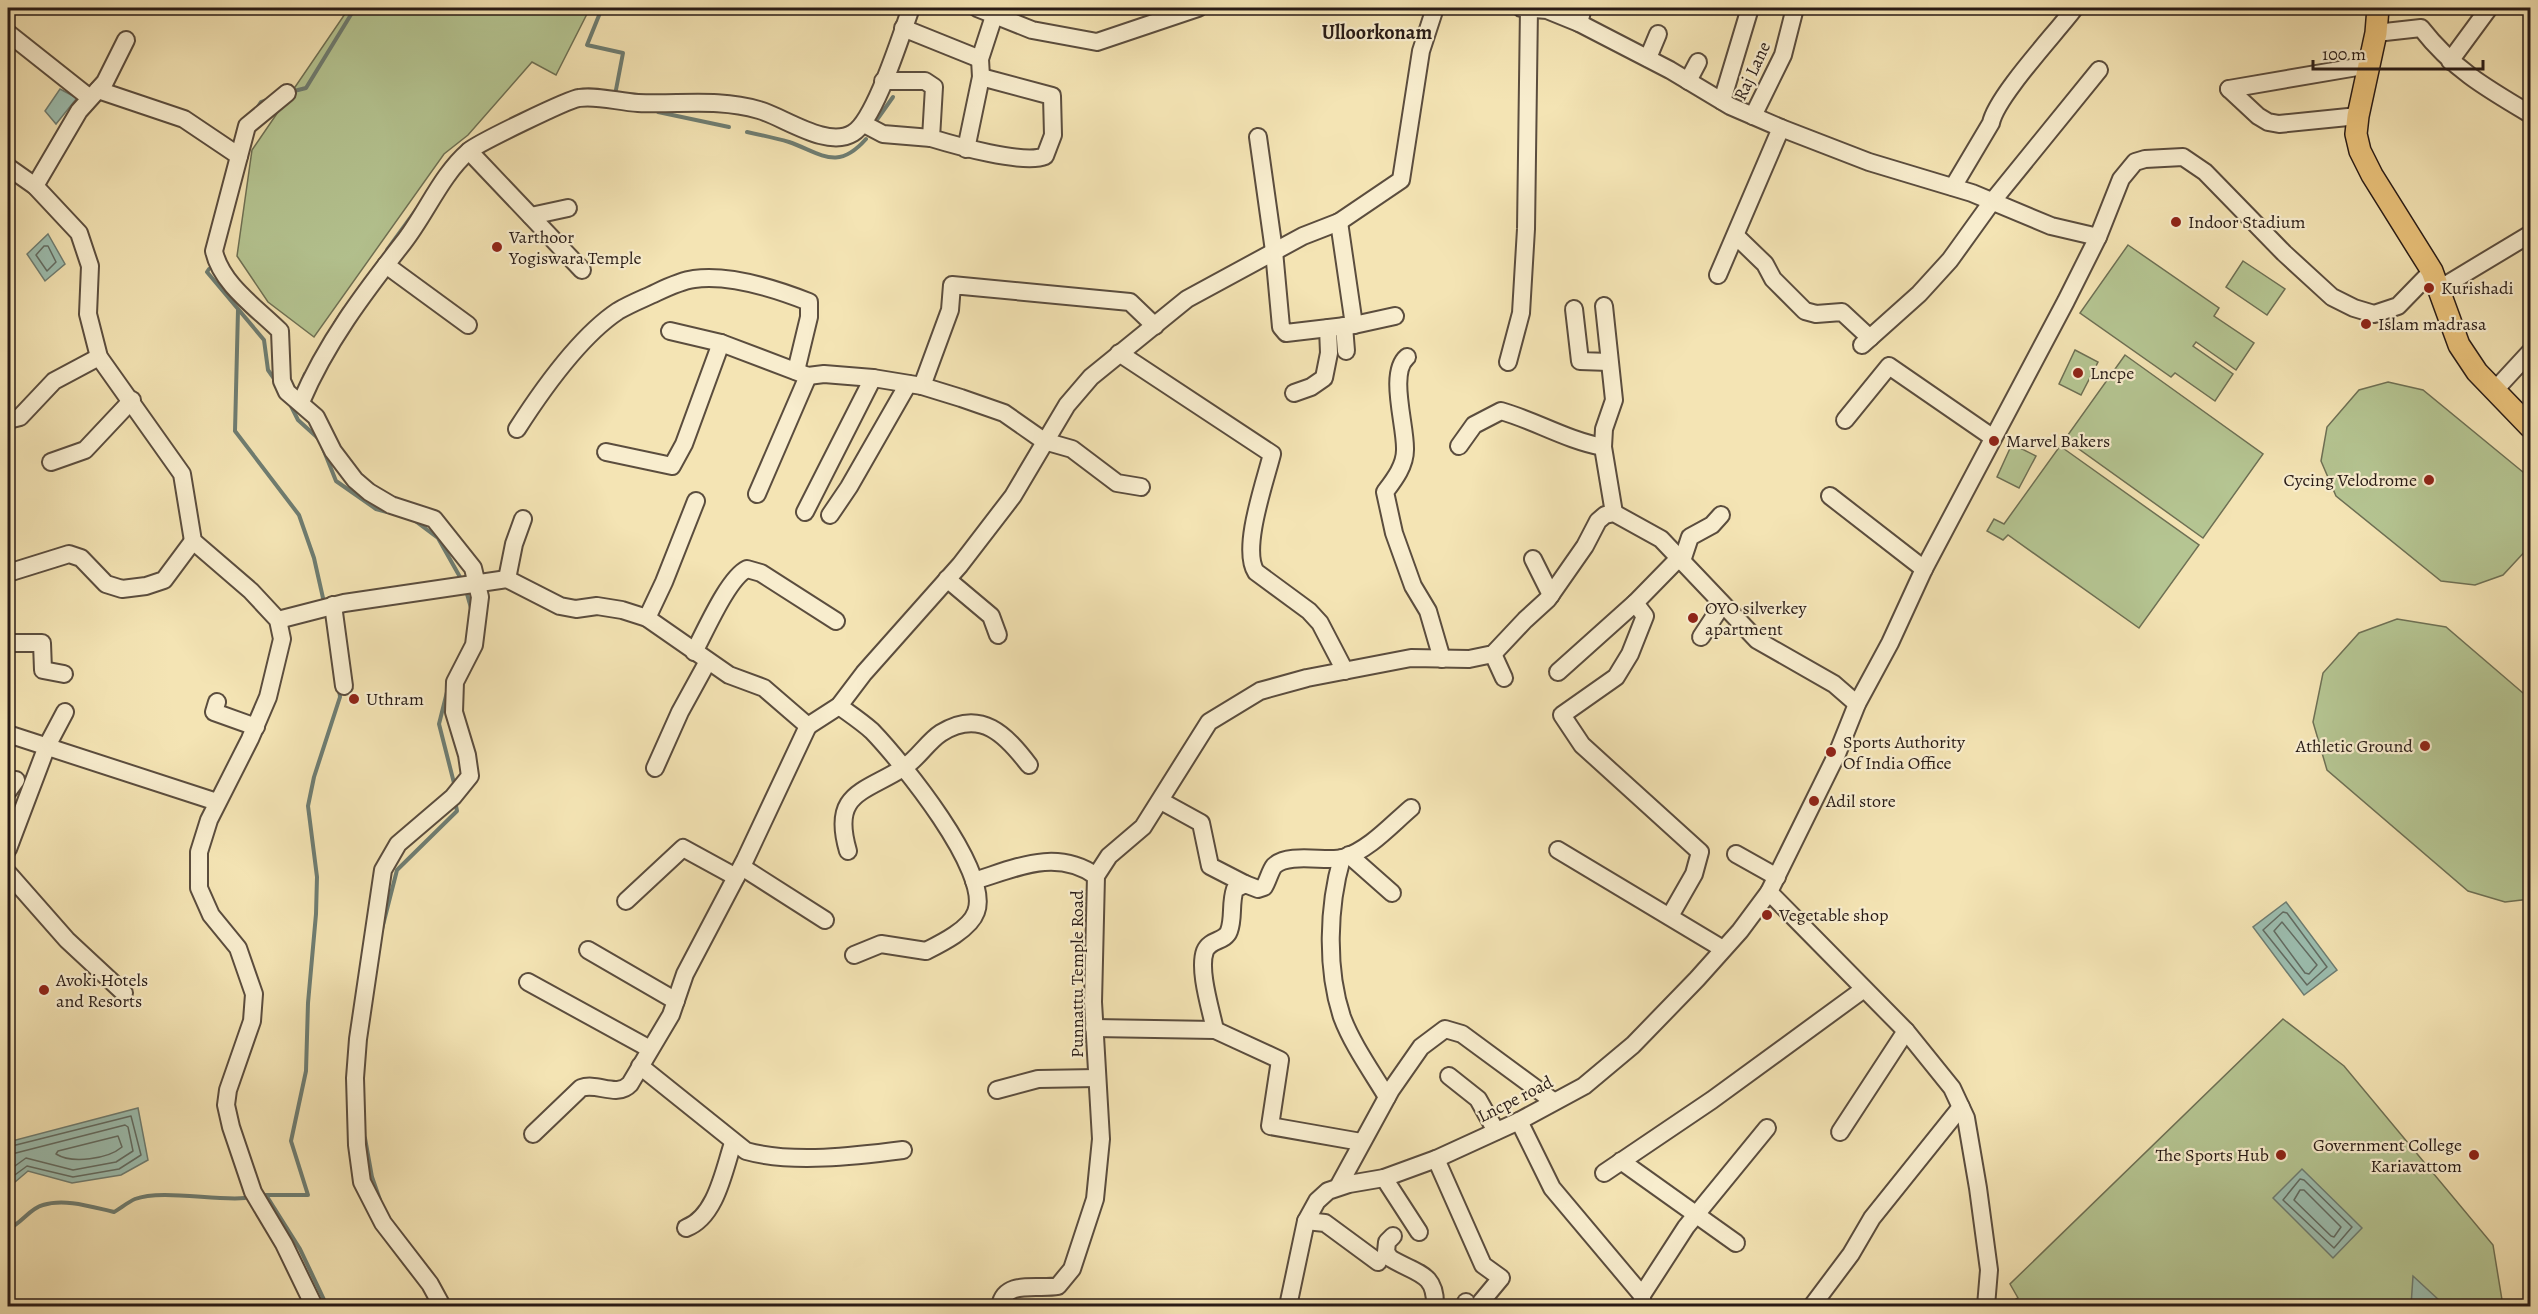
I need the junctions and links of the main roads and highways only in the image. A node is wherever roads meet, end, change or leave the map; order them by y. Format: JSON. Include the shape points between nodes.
{"nodes":[{"id":1,"x":2378,"y":8,"type":"edge"},
{"id":2,"x":2530,"y":428,"type":"edge"}],
"edges":[{"from":1,"to":2,"type":"main road","via":[[2358,116],[2356,134],[2360,151],[2436,280],[2459,345],[2477,372]]}]}
